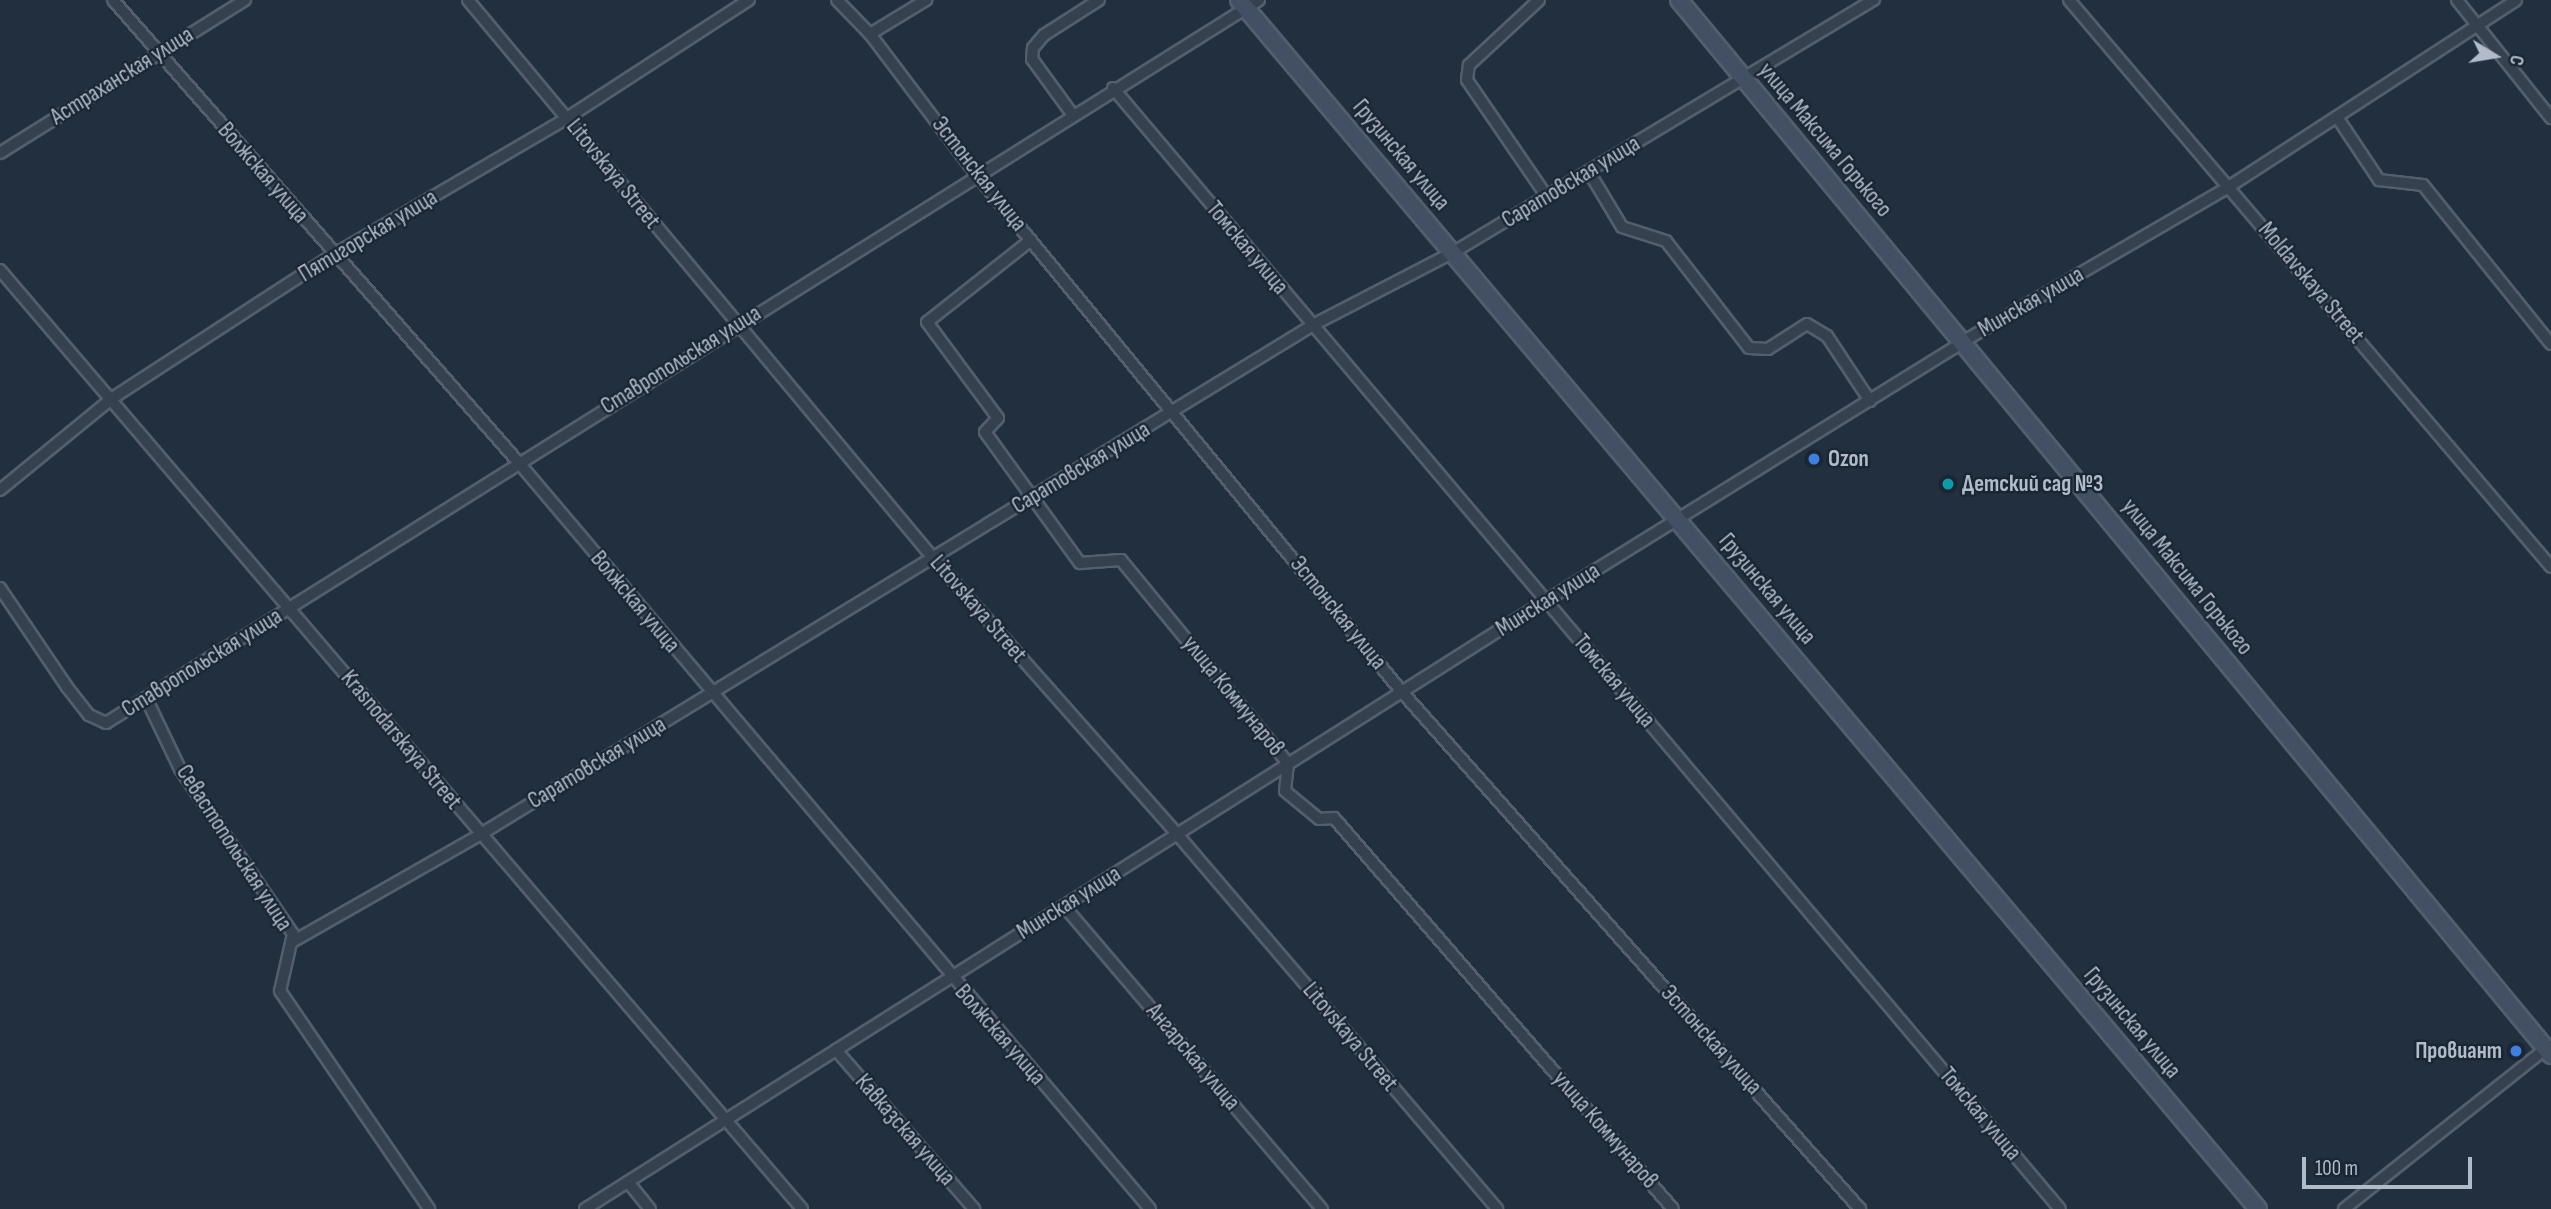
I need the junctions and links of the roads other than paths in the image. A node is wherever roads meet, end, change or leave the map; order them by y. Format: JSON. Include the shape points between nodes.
{"nodes":[{"id":1,"x":113,"y":0,"type":"edge"},
{"id":2,"x":245,"y":0,"type":"edge"},
{"id":3,"x":468,"y":0,"type":"edge"},
{"id":4,"x":749,"y":0,"type":"edge"},
{"id":5,"x":837,"y":0,"type":"edge"},
{"id":6,"x":926,"y":0,"type":"edge"},
{"id":7,"x":1099,"y":0,"type":"edge"},
{"id":8,"x":1539,"y":0,"type":"edge"},
{"id":9,"x":1679,"y":0,"type":"edge"},
{"id":10,"x":1874,"y":0,"type":"edge"},
{"id":11,"x":2069,"y":0,"type":"edge"},
{"id":12,"x":2457,"y":0,"type":"edge"},
{"id":13,"x":2516,"y":0,"type":"edge"},
{"id":14,"x":1248,"y":3,"type":"edge"},
{"id":15,"x":2478,"y":25,"type":"junction"},
{"id":16,"x":870,"y":34,"type":"junction"},
{"id":17,"x":160,"y":53,"type":"junction"},
{"id":18,"x":1744,"y":78,"type":"junction"},
{"id":19,"x":1113,"y":88,"type":"junction"},
{"id":20,"x":1072,"y":114,"type":"junction"},
{"id":21,"x":2337,"y":117,"type":"junction"},
{"id":22,"x":567,"y":118,"type":"junction"},
{"id":23,"x":2551,"y":118,"type":"edge"},
{"id":24,"x":0,"y":153,"type":"edge"},
{"id":25,"x":1589,"y":172,"type":"junction"},
{"id":26,"x":976,"y":174,"type":"junction"},
{"id":27,"x":2230,"y":186,"type":"junction"},
{"id":28,"x":1547,"y":197,"type":"junction"},
{"id":29,"x":1031,"y":240,"type":"junction"},
{"id":30,"x":1454,"y":252,"type":"junction"},
{"id":31,"x":333,"y":255,"type":"junction"},
{"id":32,"x":0,"y":270,"type":"edge"},
{"id":33,"x":737,"y":325,"type":"junction"},
{"id":34,"x":1313,"y":326,"type":"junction"},
{"id":35,"x":1964,"y":341,"type":"junction"},
{"id":36,"x":2551,"y":344,"type":"edge"},
{"id":37,"x":111,"y":400,"type":"junction"},
{"id":38,"x":1870,"y":401,"type":"junction"},
{"id":39,"x":1173,"y":411,"type":"junction"},
{"id":40,"x":519,"y":463,"type":"junction"},
{"id":41,"x":0,"y":490,"type":"edge"},
{"id":42,"x":1035,"y":496,"type":"junction"},
{"id":43,"x":1678,"y":519,"type":"junction"},
{"id":44,"x":933,"y":558,"type":"junction"},
{"id":45,"x":2551,"y":566,"type":"edge"},
{"id":46,"x":0,"y":588,"type":"edge"},
{"id":47,"x":1547,"y":600,"type":"junction"},
{"id":48,"x":289,"y":608,"type":"junction"},
{"id":49,"x":1402,"y":692,"type":"junction"},
{"id":50,"x":711,"y":693,"type":"junction"},
{"id":51,"x":146,"y":698,"type":"junction"},
{"id":52,"x":1289,"y":763,"type":"junction"},
{"id":53,"x":481,"y":834,"type":"junction"},
{"id":54,"x":1177,"y":834,"type":"junction"},
{"id":55,"x":1064,"y":906,"type":"junction"},
{"id":56,"x":292,"y":942,"type":"junction"},
{"id":57,"x":951,"y":978,"type":"junction"},
{"id":58,"x":2549,"y":1049,"type":"edge"},
{"id":59,"x":836,"y":1050,"type":"junction"},
{"id":60,"x":725,"y":1119,"type":"junction"},
{"id":61,"x":628,"y":1182,"type":"junction"},
{"id":62,"x":429,"y":1209,"type":"edge"},
{"id":63,"x":585,"y":1209,"type":"edge"},
{"id":64,"x":650,"y":1209,"type":"edge"},
{"id":65,"x":802,"y":1209,"type":"edge"},
{"id":66,"x":974,"y":1209,"type":"edge"},
{"id":67,"x":1150,"y":1209,"type":"edge"},
{"id":68,"x":1322,"y":1209,"type":"edge"},
{"id":69,"x":1497,"y":1209,"type":"edge"},
{"id":70,"x":1673,"y":1209,"type":"edge"},
{"id":71,"x":1860,"y":1209,"type":"edge"},
{"id":72,"x":2060,"y":1209,"type":"edge"},
{"id":73,"x":2258,"y":1209,"type":"edge"},
{"id":74,"x":2344,"y":1209,"type":"edge"}],
"edges":[{"from":1,"to":17,"type":"street","name":"Волжская улица"},
{"from":2,"to":17,"type":"street","name":"Астраханская улица"},
{"from":3,"to":22,"type":"street","name":"Litovskaya Street"},
{"from":4,"to":22,"type":"street","name":"Пятигорская улица"},
{"from":5,"to":16,"type":"street","name":"Эстонская улица"},
{"from":6,"to":16,"type":"street"},
{"from":7,"to":20,"type":"street","via":[[1044,35],[1033,48],[1032,59]]},
{"from":8,"to":28,"type":"street","via":[[1469,65],[1467,80]]},
{"from":9,"to":18,"type":"main road","name":"улица Максима Горького"},
{"from":10,"to":18,"type":"street","name":"Саратовская улица"},
{"from":11,"to":27,"type":"street","name":"Moldavskaya Street"},
{"from":12,"to":15,"type":"street"},
{"from":13,"to":15,"type":"street","name":"Минская улица"},
{"from":14,"to":19,"type":"street","name":"Ставропольская улица"},
{"from":14,"to":30,"type":"main road","name":"Грузинская улица"},
{"from":15,"to":21,"type":"street","name":"Минская улица"},
{"from":15,"to":23,"type":"street"},
{"from":16,"to":26,"type":"street","name":"Эстонская улица"},
{"from":17,"to":24,"type":"street","name":"Астраханская улица"},
{"from":17,"to":31,"type":"street","name":"Волжская улица"},
{"from":18,"to":25,"type":"street","name":"Саратовская улица"},
{"from":18,"to":35,"type":"main road","name":"улица Максима Горького"},
{"from":19,"to":20,"type":"street","name":"Ставропольская улица"},
{"from":19,"to":34,"type":"street","name":"Томская улица"},
{"from":20,"to":26,"type":"street","name":"Ставропольская улица"},
{"from":21,"to":27,"type":"street","name":"Минская улица"},
{"from":21,"to":36,"type":"street","via":[[2379,180],[2423,185]]},
{"from":22,"to":31,"type":"street","name":"Пятигорская улица"},
{"from":22,"to":33,"type":"street","name":"Litovskaya Street"},
{"from":25,"to":28,"type":"street","name":"Саратовская улица"},
{"from":25,"to":38,"type":"street","via":[[1622,227],[1666,241],[1749,348],[1768,349],[1807,324],[1827,336]]},
{"from":26,"to":29,"type":"street","name":"Эстонская улица"},
{"from":26,"to":33,"type":"street","name":"Ставропольская улица"},
{"from":27,"to":35,"type":"street","name":"Минская улица"},
{"from":27,"to":45,"type":"street","name":"Moldavskaya Street"},
{"from":28,"to":30,"type":"street","name":"Саратовская улица"},
{"from":29,"to":39,"type":"street","name":"Эстонская улица"},
{"from":29,"to":42,"type":"street","name":"улица Коммунаров","via":[[928,322],[999,418],[985,432]]},
{"from":30,"to":34,"type":"street","name":"Саратовская улица"},
{"from":30,"to":43,"type":"main road","name":"Грузинская улица"},
{"from":31,"to":37,"type":"street","name":"Пятигорская улица"},
{"from":31,"to":40,"type":"street","name":"Волжская улица"},
{"from":32,"to":37,"type":"street","name":"Krasnodarskaya Street"},
{"from":33,"to":40,"type":"street","name":"Ставропольская улица"},
{"from":33,"to":44,"type":"street","name":"Litovskaya Street"},
{"from":34,"to":39,"type":"street","name":"Саратовская улица"},
{"from":34,"to":47,"type":"street","name":"Томская улица"},
{"from":35,"to":38,"type":"street","name":"Минская улица"},
{"from":35,"to":58,"type":"main road","name":"улица Максима Горького"},
{"from":37,"to":41,"type":"street","name":"Пятигорская улица"},
{"from":37,"to":48,"type":"street","name":"Krasnodarskaya Street"},
{"from":38,"to":43,"type":"street","name":"Минская улица"},
{"from":39,"to":42,"type":"street","name":"Саратовская улица"},
{"from":39,"to":49,"type":"street","name":"Эстонская улица"},
{"from":40,"to":48,"type":"street","name":"Ставропольская улица"},
{"from":40,"to":50,"type":"street","name":"Волжская улица"},
{"from":42,"to":44,"type":"street","name":"Саратовская улица"},
{"from":42,"to":52,"type":"street","name":"улица Коммунаров","via":[[1080,563],[1121,560]]},
{"from":43,"to":47,"type":"street","name":"Минская улица"},
{"from":43,"to":73,"type":"main road","name":"Грузинская улица"},
{"from":44,"to":50,"type":"street","name":"Саратовская улица"},
{"from":44,"to":54,"type":"street","name":"Litovskaya Street"},
{"from":46,"to":51,"type":"street","name":"Ставропольская улица","via":[[89,715],[106,723]]},
{"from":47,"to":49,"type":"street","name":"Минская улица"},
{"from":47,"to":72,"type":"street","name":"Томская улица"},
{"from":48,"to":51,"type":"street","name":"Ставропольская улица"},
{"from":48,"to":53,"type":"street","name":"Krasnodarskaya Street"},
{"from":49,"to":52,"type":"street","name":"Минская улица"},
{"from":49,"to":71,"type":"street","name":"Эстонская улица"},
{"from":50,"to":53,"type":"street","name":"Саратовская улица"},
{"from":50,"to":57,"type":"street","name":"Волжская улица"},
{"from":51,"to":56,"type":"street","name":"Севастопольская улица","via":[[180,769],[293,934]]},
{"from":52,"to":54,"type":"street","name":"Минская улица"},
{"from":52,"to":70,"type":"street","name":"улица Коммунаров","via":[[1285,791],[1319,819],[1335,818]]},
{"from":53,"to":56,"type":"street","name":"Саратовская улица"},
{"from":53,"to":60,"type":"street","name":"Krasnodarskaya Street"},
{"from":54,"to":55,"type":"street","name":"Минская улица"},
{"from":54,"to":69,"type":"street","name":"Litovskaya Street"},
{"from":55,"to":57,"type":"street","name":"Минская улица"},
{"from":55,"to":68,"type":"street","name":"Ангарская улица"},
{"from":56,"to":62,"type":"street","name":"Севастопольская улица","via":[[280,991]]},
{"from":57,"to":59,"type":"street","name":"Минская улица"},
{"from":57,"to":67,"type":"street","name":"Волжская улица"},
{"from":58,"to":74,"type":"street"},
{"from":59,"to":60,"type":"street","name":"Минская улица"},
{"from":59,"to":66,"type":"street","name":"Кавказская улица"},
{"from":60,"to":61,"type":"street","name":"Минская улица"},
{"from":60,"to":65,"type":"street","name":"Krasnodarskaya Street"},
{"from":61,"to":63,"type":"street","name":"Минская улица"},
{"from":61,"to":64,"type":"street"}]}
